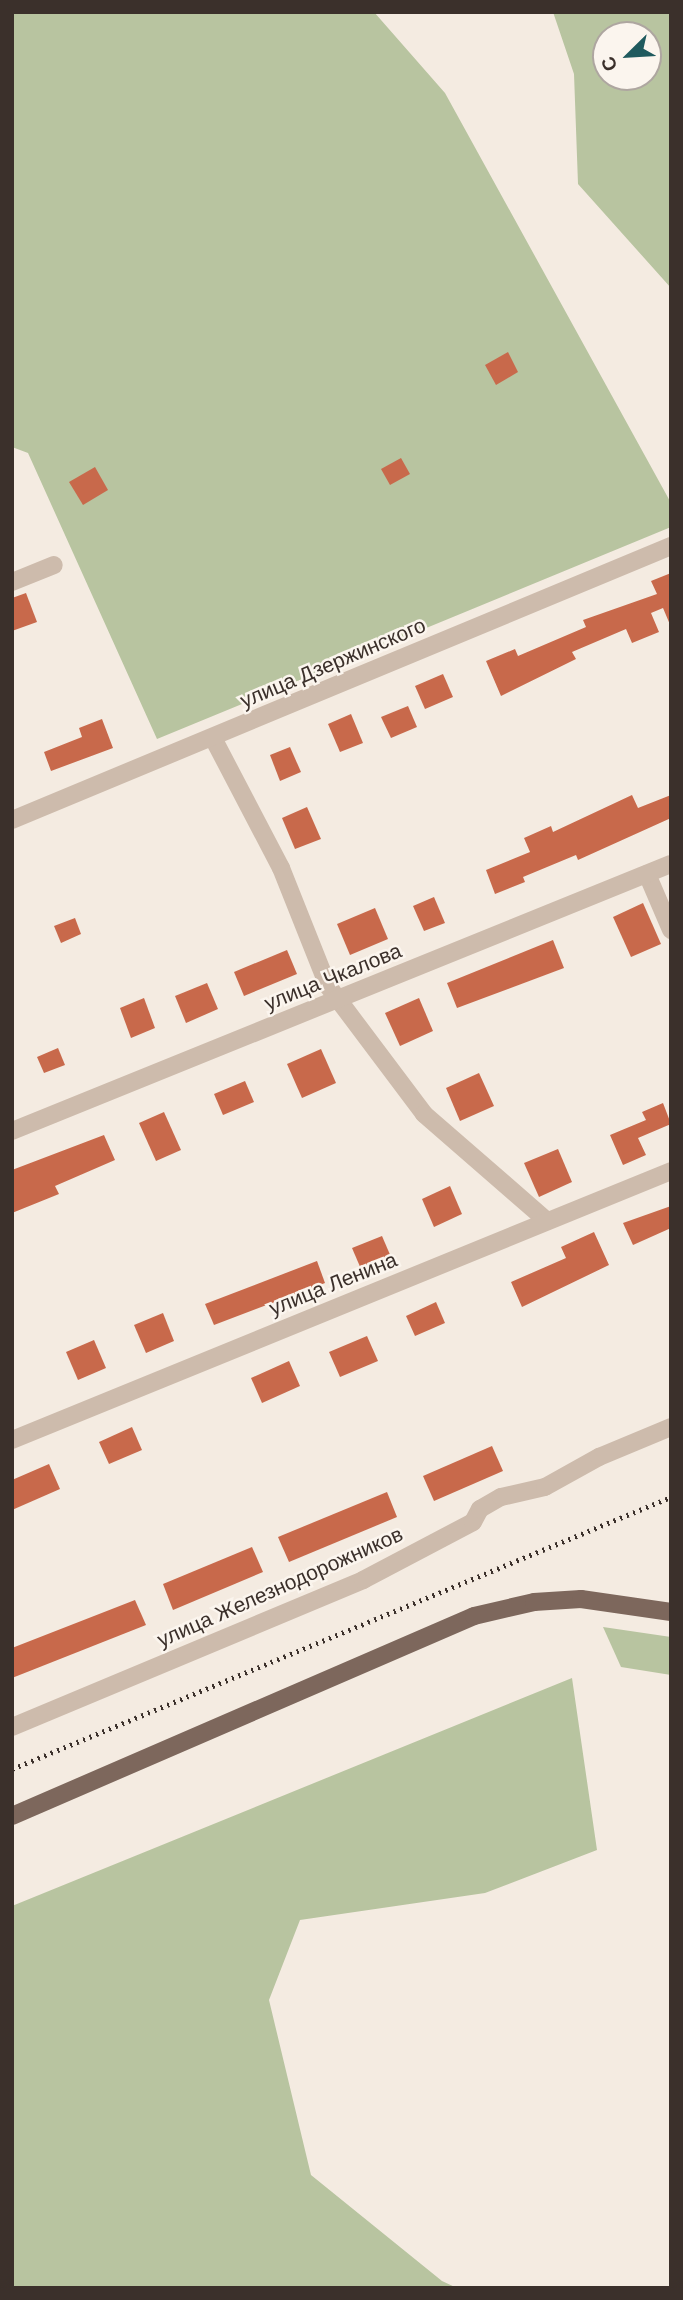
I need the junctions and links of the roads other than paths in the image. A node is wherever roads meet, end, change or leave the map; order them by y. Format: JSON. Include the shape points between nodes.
{"nodes":[{"id":1,"x":671,"y":546,"type":"edge"},
{"id":2,"x":54,"y":565,"type":"dead end"},
{"id":3,"x":12,"y":582,"type":"edge"},
{"id":4,"x":213,"y":737,"type":"junction"},
{"id":5,"x":12,"y":820,"type":"edge"},
{"id":6,"x":671,"y":864,"type":"edge"},
{"id":7,"x":647,"y":874,"type":"junction"},
{"id":8,"x":671,"y":930,"type":"edge"},
{"id":9,"x":340,"y":999,"type":"junction"},
{"id":10,"x":12,"y":1131,"type":"edge"},
{"id":11,"x":671,"y":1171,"type":"edge"},
{"id":12,"x":547,"y":1221,"type":"junction"},
{"id":13,"x":671,"y":1427,"type":"edge"},
{"id":14,"x":12,"y":1440,"type":"edge"},
{"id":15,"x":671,"y":1612,"type":"edge"},
{"id":16,"x":12,"y":1727,"type":"edge"},
{"id":17,"x":12,"y":1816,"type":"edge"}],
"edges":[{"from":1,"to":4,"type":"street","name":"улица Дзержинского"},
{"from":2,"to":3,"type":"street"},
{"from":4,"to":5,"type":"street","name":"улица Дзержинского"},
{"from":4,"to":9,"type":"street","via":[[250,803],[328,986]]},
{"from":6,"to":7,"type":"street","name":"улица Чкалова"},
{"from":7,"to":8,"type":"street"},
{"from":7,"to":9,"type":"street","name":"улица Чкалова"},
{"from":9,"to":10,"type":"street","name":"улица Чкалова"},
{"from":9,"to":12,"type":"street","via":[[424,1114]]},
{"from":11,"to":12,"type":"street","name":"улица Ленина"},
{"from":12,"to":14,"type":"street","name":"улица Ленина"},
{"from":13,"to":16,"type":"street","name":"улица Железнодорожников","via":[[599,1457],[545,1487],[501,1497],[480,1509],[473,1522],[363,1580]]},
{"from":15,"to":17,"type":"main road","via":[[581,1599],[534,1602],[474,1616]]}]}
